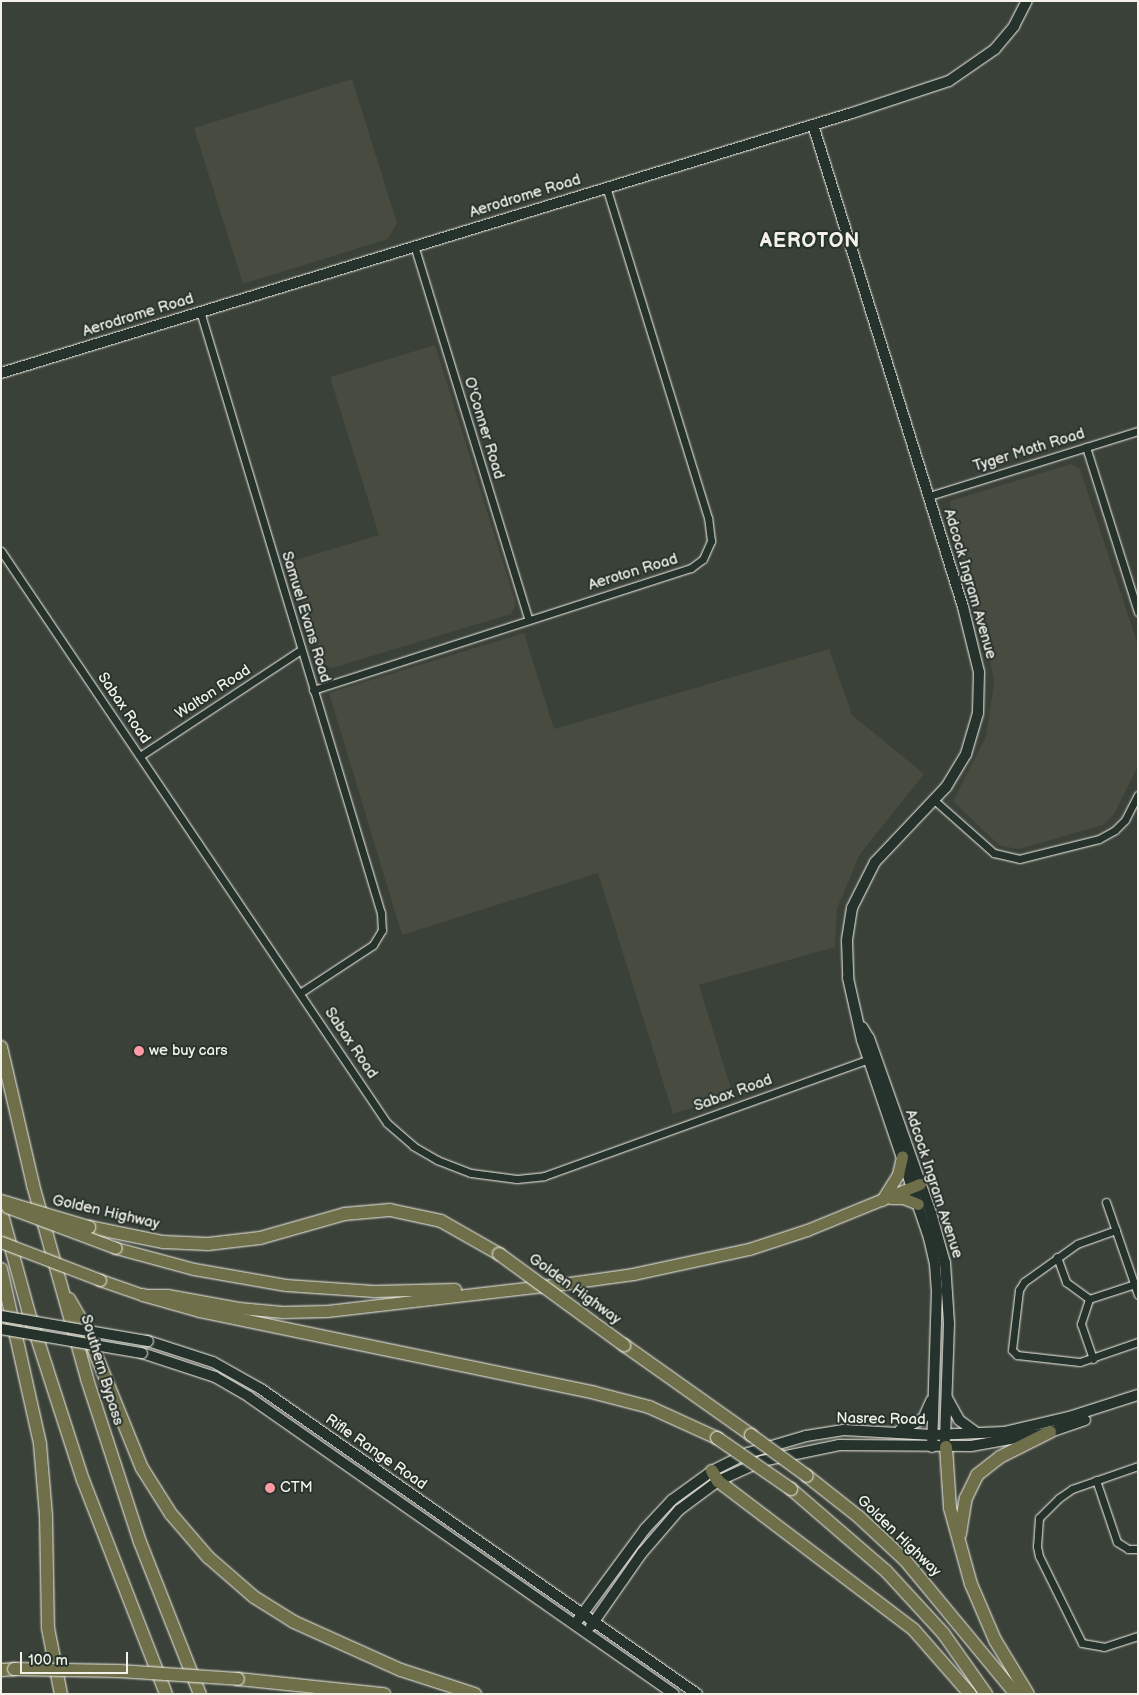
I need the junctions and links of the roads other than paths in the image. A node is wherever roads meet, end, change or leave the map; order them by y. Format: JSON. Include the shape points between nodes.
{"nodes":[{"id":1,"x":1027,"y":1,"type":"edge"},
{"id":2,"x":813,"y":125,"type":"junction"},
{"id":3,"x":606,"y":187,"type":"junction"},
{"id":4,"x":414,"y":244,"type":"junction"},
{"id":5,"x":200,"y":311,"type":"junction"},
{"id":6,"x":1,"y":373,"type":"edge"},
{"id":7,"x":1138,"y":431,"type":"edge"},
{"id":8,"x":1086,"y":447,"type":"junction"},
{"id":9,"x":929,"y":496,"type":"junction"},
{"id":10,"x":1,"y":551,"type":"edge"},
{"id":11,"x":1138,"y":612,"type":"edge"},
{"id":12,"x":528,"y":619,"type":"junction"},
{"id":13,"x":302,"y":650,"type":"junction"},
{"id":14,"x":314,"y":690,"type":"junction"},
{"id":15,"x":140,"y":756,"type":"junction"},
{"id":16,"x":1138,"y":795,"type":"edge"},
{"id":17,"x":934,"y":800,"type":"junction"},
{"id":18,"x":300,"y":993,"type":"junction"},
{"id":19,"x":1,"y":1047,"type":"edge"},
{"id":20,"x":871,"y":1058,"type":"junction"},
{"id":21,"x":902,"y":1156,"type":"junction"},
{"id":22,"x":916,"y":1185,"type":"junction"},
{"id":23,"x":882,"y":1200,"type":"junction"},
{"id":24,"x":1,"y":1202,"type":"edge"},
{"id":25,"x":1106,"y":1202,"type":"dead end"},
{"id":26,"x":918,"y":1204,"type":"junction"},
{"id":27,"x":1,"y":1210,"type":"edge"},
{"id":28,"x":1116,"y":1230,"type":"junction"},
{"id":29,"x":1,"y":1242,"type":"edge"},
{"id":30,"x":1057,"y":1257,"type":"junction"},
{"id":31,"x":1,"y":1269,"type":"edge"},
{"id":32,"x":1136,"y":1283,"type":"edge"},
{"id":33,"x":60,"y":1284,"type":"junction"},
{"id":34,"x":517,"y":1287,"type":"junction"},
{"id":35,"x":143,"y":1295,"type":"junction"},
{"id":36,"x":1138,"y":1295,"type":"edge"},
{"id":37,"x":1089,"y":1299,"type":"junction"},
{"id":38,"x":1,"y":1316,"type":"edge"},
{"id":39,"x":1,"y":1329,"type":"edge"},
{"id":40,"x":1138,"y":1342,"type":"edge"},
{"id":41,"x":1093,"y":1359,"type":"junction"},
{"id":42,"x":934,"y":1386,"type":"junction"},
{"id":43,"x":945,"y":1392,"type":"junction"},
{"id":44,"x":1138,"y":1395,"type":"edge"},
{"id":45,"x":1138,"y":1402,"type":"edge"},
{"id":46,"x":886,"y":1432,"type":"junction"},
{"id":47,"x":1050,"y":1432,"type":"junction"},
{"id":48,"x":980,"y":1434,"type":"junction"},
{"id":49,"x":933,"y":1435,"type":"junction"},
{"id":50,"x":945,"y":1441,"type":"junction"},
{"id":51,"x":932,"y":1447,"type":"junction"},
{"id":52,"x":1138,"y":1466,"type":"edge"},
{"id":53,"x":715,"y":1476,"type":"junction"},
{"id":54,"x":1096,"y":1480,"type":"junction"},
{"id":55,"x":958,"y":1544,"type":"junction"},
{"id":56,"x":1138,"y":1549,"type":"edge"},
{"id":57,"x":597,"y":1595,"type":"junction"},
{"id":58,"x":611,"y":1597,"type":"junction"},
{"id":59,"x":565,"y":1601,"type":"junction"},
{"id":60,"x":584,"y":1614,"type":"junction"},
{"id":61,"x":594,"y":1621,"type":"junction"},
{"id":62,"x":575,"y":1624,"type":"junction"},
{"id":63,"x":608,"y":1631,"type":"junction"},
{"id":64,"x":586,"y":1632,"type":"junction"},
{"id":65,"x":1138,"y":1636,"type":"edge"},
{"id":66,"x":8,"y":1670,"type":"edge"},
{"id":67,"x":61,"y":1694,"type":"edge"},
{"id":68,"x":166,"y":1694,"type":"edge"},
{"id":69,"x":200,"y":1694,"type":"edge"},
{"id":70,"x":384,"y":1694,"type":"edge"},
{"id":71,"x":475,"y":1694,"type":"edge"},
{"id":72,"x":674,"y":1694,"type":"edge"},
{"id":73,"x":696,"y":1694,"type":"edge"},
{"id":74,"x":970,"y":1694,"type":"edge"},
{"id":75,"x":986,"y":1694,"type":"edge"},
{"id":76,"x":1016,"y":1694,"type":"edge"},
{"id":77,"x":1028,"y":1694,"type":"edge"}],
"edges":[{"from":1,"to":2,"type":"main road","name":"Aerodrome Road","via":[[1005,38],[964,73]]},
{"from":2,"to":3,"type":"main road","name":"Aerodrome Road"},
{"from":2,"to":9,"type":"main road","name":"Adcock Ingram Avenue"},
{"from":3,"to":4,"type":"main road","name":"Aerodrome Road"},
{"from":3,"to":12,"type":"street","name":"Aeroton Road","via":[[708,518],[711,541],[703,559],[691,568]]},
{"from":4,"to":5,"type":"main road","name":"Aerodrome Road"},
{"from":4,"to":12,"type":"street","name":"O'Conner Road"},
{"from":5,"to":6,"type":"main road","name":"Aerodrome Road"},
{"from":5,"to":13,"type":"street","name":"Samuel Evans Road"},
{"from":7,"to":8,"type":"street","name":"Tyger Moth Road"},
{"from":8,"to":9,"type":"street","name":"Tyger Moth Road"},
{"from":8,"to":11,"type":"street"},
{"from":9,"to":17,"type":"main road","name":"Adcock Ingram Avenue","via":[[976,649],[980,685],[978,713],[969,745],[959,768]]},
{"from":10,"to":15,"type":"street","name":"Sabax Road"},
{"from":12,"to":14,"type":"street","name":"Aeroton Road"},
{"from":13,"to":14,"type":"street","name":"Samuel Evans Road"},
{"from":13,"to":15,"type":"street","name":"Walton Road"},
{"from":14,"to":18,"type":"street","name":"Samuel Evans Road","via":[[381,913],[382,930],[373,945]]},
{"from":15,"to":18,"type":"street","name":"Sabax Road"},
{"from":16,"to":17,"type":"street","via":[[1125,820],[1099,839],[1019,859],[994,853]]},
{"from":17,"to":20,"type":"main road","name":"Adcock Ingram Avenue","via":[[884,850],[867,875],[852,908],[846,957],[852,996]]},
{"from":18,"to":20,"type":"street","name":"Sabax Road","via":[[387,1123],[413,1146],[437,1160],[492,1177],[517,1179],[550,1175]]},
{"from":19,"to":33,"type":"highway","name":"Southern Bypass"},
{"from":20,"to":21,"type":"main road","name":"Adcock Ingram Avenue"},
{"from":20,"to":22,"type":"main road","name":"Adcock Ingram Avenue"},
{"from":21,"to":22,"type":"main road","name":"Adcock Ingram Avenue"},
{"from":21,"to":23,"type":"main road","via":[[898,1174]]},
{"from":22,"to":23,"type":"main road"},
{"from":22,"to":26,"type":"main road","name":"Adcock Ingram Avenue"},
{"from":22,"to":43,"type":"main road","name":"Adcock Ingram Avenue","via":[[945,1263],[949,1324]]},
{"from":23,"to":26,"type":"main road","via":[[903,1198]]},
{"from":23,"to":34,"type":"main road","via":[[807,1230],[693,1262],[633,1274]]},
{"from":24,"to":34,"type":"main road","bridge":true,"via":[[116,1248],[194,1269],[286,1285],[374,1290]]},
{"from":24,"to":76,"type":"highway","name":"Golden Highway","bridge":true,"via":[[89,1227],[164,1242],[208,1244],[260,1238],[344,1214],[390,1210],[441,1221],[499,1254],[859,1517],[905,1560]]},
{"from":25,"to":28,"type":"street"},
{"from":26,"to":42,"type":"main road","name":"Adcock Ingram Avenue","via":[[929,1238],[938,1290]]},
{"from":27,"to":68,"type":"highway","via":[[28,1310],[77,1463]]},
{"from":28,"to":30,"type":"street","via":[[1078,1244]]},
{"from":28,"to":32,"type":"street"},
{"from":29,"to":35,"type":"main road","bridge":true},
{"from":30,"to":37,"type":"street","via":[[1066,1282]]},
{"from":30,"to":41,"type":"street","via":[[1021,1286],[1012,1350],[1017,1355],[1044,1359],[1080,1362]]},
{"from":31,"to":67,"type":"highway","via":[[40,1444],[46,1516],[48,1628]]},
{"from":32,"to":36,"type":"street"},
{"from":32,"to":37,"type":"street"},
{"from":33,"to":69,"type":"highway","name":"Southern Bypass","via":[[140,1542]]},
{"from":33,"to":71,"type":"highway","via":[[83,1323],[142,1468],[171,1514],[208,1557],[254,1597],[294,1622],[401,1670]]},
{"from":34,"to":35,"type":"main road","via":[[345,1309],[292,1312],[239,1308],[167,1295]]},
{"from":35,"to":75,"type":"highway","bridge":true,"via":[[209,1312],[595,1393],[649,1407],[717,1438],[791,1489],[886,1571],[943,1633]]},
{"from":37,"to":41,"type":"street","via":[[1082,1324]]},
{"from":38,"to":59,"type":"main road","name":"Rifle Range Road","bridge":true,"via":[[148,1341],[212,1362],[261,1389]]},
{"from":39,"to":62,"type":"main road","name":"Rifle Range Road","bridge":true,"via":[[142,1353],[215,1377],[249,1397]]},
{"from":40,"to":41,"type":"street"},
{"from":42,"to":46,"type":"main road","via":[[923,1419],[909,1428]]},
{"from":42,"to":49,"type":"main road","name":"Adcock Ingram Avenue"},
{"from":43,"to":48,"type":"main road","via":[[959,1420]]},
{"from":43,"to":50,"type":"main road","name":"Adcock Ingram Avenue"},
{"from":44,"to":48,"type":"main road","name":"Nasrec Road","via":[[1058,1420]]},
{"from":45,"to":47,"type":"main road","name":"Nasrec Road"},
{"from":46,"to":49,"type":"main road","name":"Nasrec Road"},
{"from":46,"to":53,"type":"main road","name":"Nasrec Road","via":[[844,1430],[806,1436],[748,1453]]},
{"from":47,"to":50,"type":"main road","name":"Nasrec Road","via":[[990,1444]]},
{"from":47,"to":55,"type":"highway","via":[[994,1461],[978,1475],[966,1498]]},
{"from":48,"to":50,"type":"main road","name":"Nasrec Road"},
{"from":49,"to":50,"type":"main road","name":"Nasrec Road"},
{"from":49,"to":51,"type":"main road","name":"Adcock Ingram Avenue"},
{"from":50,"to":51,"type":"main road","name":"Nasrec Road"},
{"from":50,"to":55,"type":"highway","via":[[950,1508]]},
{"from":51,"to":53,"type":"main road","name":"Nasrec Road","via":[[839,1445],[806,1450]]},
{"from":52,"to":54,"type":"street"},
{"from":53,"to":57,"type":"main road","name":"Nasrec Road","via":[[672,1500]]},
{"from":53,"to":58,"type":"main road","name":"Nasrec Road","via":[[679,1510],[642,1553]]},
{"from":53,"to":74,"type":"highway","via":[[914,1630]]},
{"from":54,"to":56,"type":"street","via":[[1117,1542],[1128,1549]]},
{"from":54,"to":65,"type":"street","via":[[1072,1489],[1044,1511],[1038,1523],[1039,1556],[1082,1643],[1104,1647]]},
{"from":55,"to":77,"type":"highway","via":[[995,1640]]},
{"from":57,"to":59,"type":"main road","via":[[582,1603]]},
{"from":57,"to":60,"type":"main road","name":"Nasrec Road"},
{"from":58,"to":61,"type":"main road","name":"Nasrec Road"},
{"from":58,"to":63,"type":"main road","via":[[604,1618]]},
{"from":59,"to":60,"type":"main road","name":"Rifle Range Road"},
{"from":60,"to":61,"type":"main road","name":"Rifle Range Road"},
{"from":60,"to":62,"type":"main road","name":"Nasrec Road"},
{"from":61,"to":63,"type":"main road","name":"Rifle Range Road"},
{"from":61,"to":64,"type":"main road","name":"Nasrec Road"},
{"from":62,"to":64,"type":"main road","name":"Rifle Range Road"},
{"from":63,"to":73,"type":"main road","name":"Rifle Range Road"},
{"from":64,"to":72,"type":"main road","name":"Rifle Range Road"},
{"from":66,"to":70,"type":"highway","bridge":true,"via":[[119,1671]]}]}
